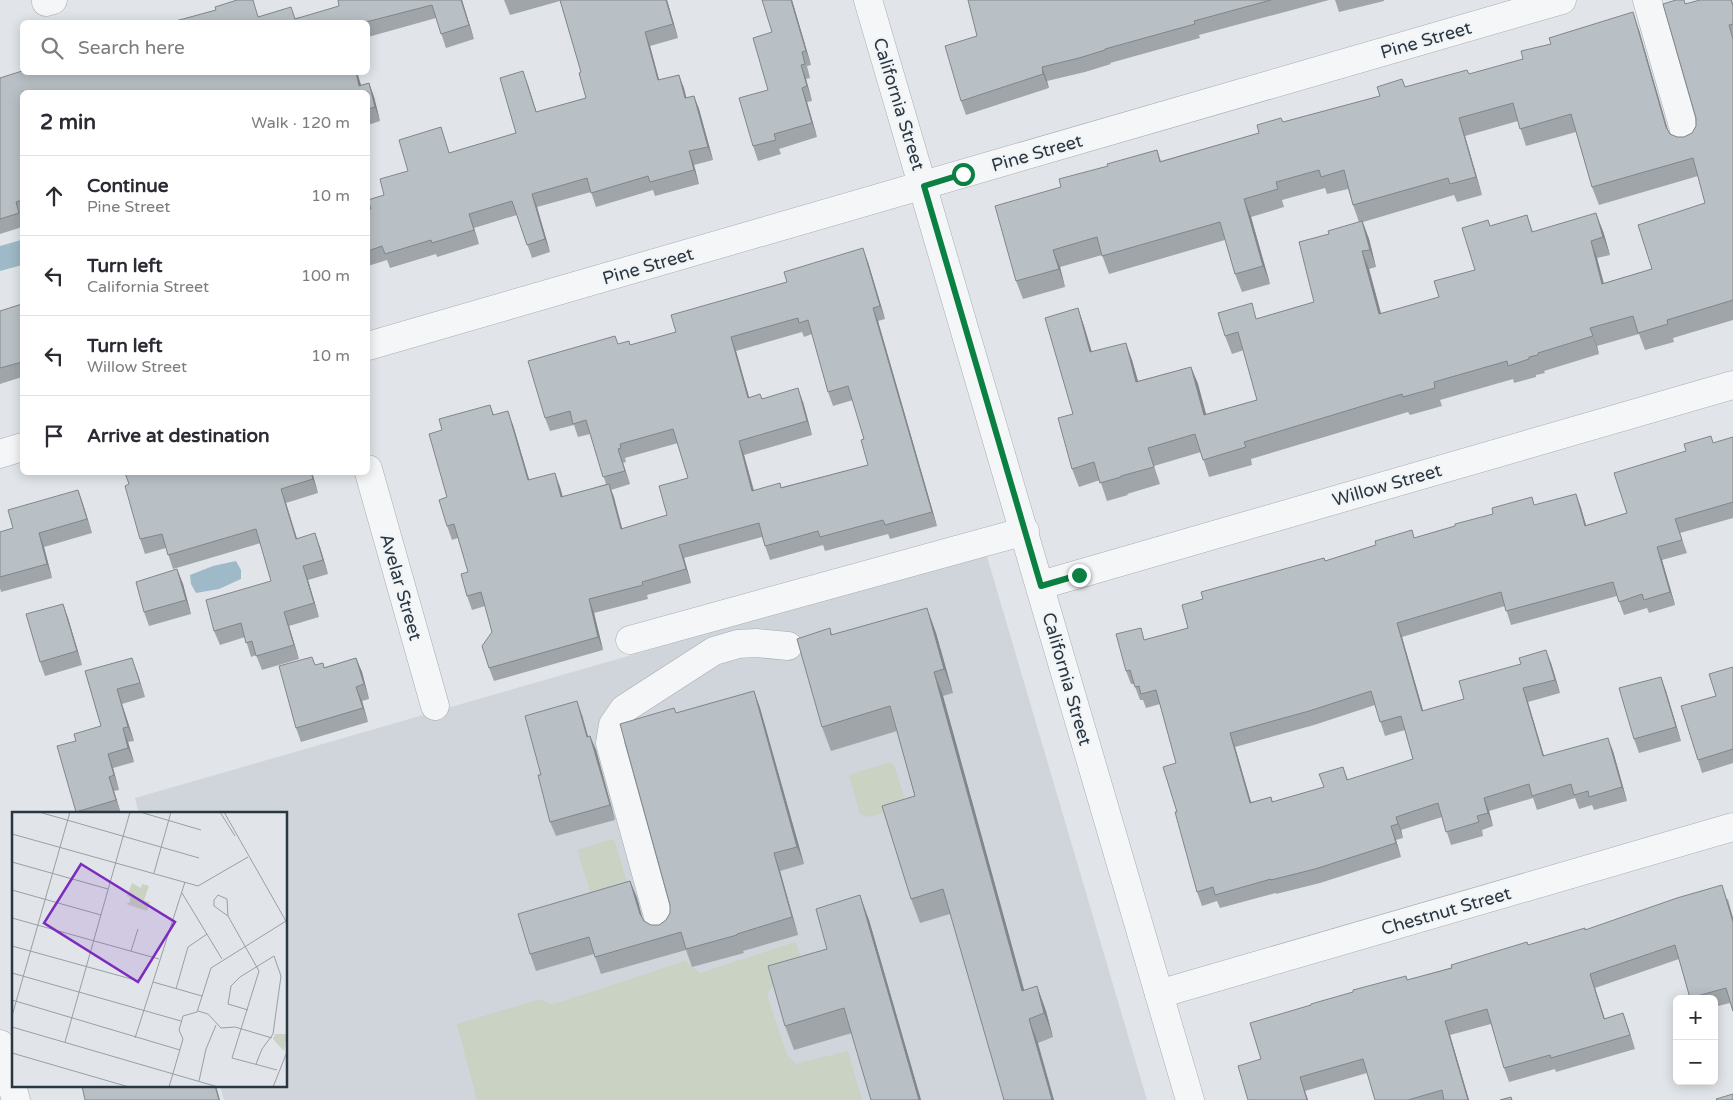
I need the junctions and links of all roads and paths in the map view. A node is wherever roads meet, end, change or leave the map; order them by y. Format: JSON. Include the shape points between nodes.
{"nodes":[{"id":1,"x":868,"y":0,"type":"edge"},
{"id":2,"x":1562,"y":0,"type":"edge"},
{"id":3,"x":1647,"y":0,"type":"edge"},
{"id":4,"x":1686,"y":140,"type":"edge"},
{"id":5,"x":924,"y":186,"type":"junction"},
{"id":6,"x":370,"y":345,"type":"edge"},
{"id":7,"x":1733,"y":385,"type":"edge"},
{"id":8,"x":20,"y":449,"type":"edge"},
{"id":9,"x":0,"y":454,"type":"edge"},
{"id":10,"x":370,"y":475,"type":"edge"},
{"id":11,"x":1025,"y":531,"type":"junction"},
{"id":12,"x":1041,"y":586,"type":"junction"},
{"id":13,"x":630,"y":640,"type":"dead end"},
{"id":14,"x":788,"y":646,"type":"dead end"},
{"id":15,"x":435,"y":706,"type":"dead end"},
{"id":16,"x":1733,"y":827,"type":"edge"},
{"id":17,"x":661,"y":927,"type":"edge"},
{"id":18,"x":1158,"y":994,"type":"junction"},
{"id":19,"x":0,"y":1044,"type":"edge"},
{"id":20,"x":12,"y":1086,"type":"edge"},
{"id":21,"x":1190,"y":1100,"type":"edge"}],
"edges":[{"from":1,"to":5,"type":"street","name":"California Street"},
{"from":2,"to":5,"type":"street","name":"Pine Street"},
{"from":3,"to":4,"type":"street"},
{"from":5,"to":6,"type":"street","name":"Pine Street"},
{"from":5,"to":11,"type":"street","name":"California Street"},
{"from":7,"to":12,"type":"street","name":"Willow Street"},
{"from":8,"to":9,"type":"street"},
{"from":10,"to":15,"type":"street","name":"Avelar Street"},
{"from":11,"to":12,"type":"street","name":"California Street"},
{"from":11,"to":13,"type":"street"},
{"from":12,"to":18,"type":"street","name":"California Street"},
{"from":14,"to":17,"type":"street","via":[[738,644],[714,651],[624,709],[613,725],[610,743]]},
{"from":16,"to":18,"type":"street","name":"Chestnut Street"},
{"from":18,"to":21,"type":"street","name":"California Street"},
{"from":19,"to":20,"type":"street"}]}
